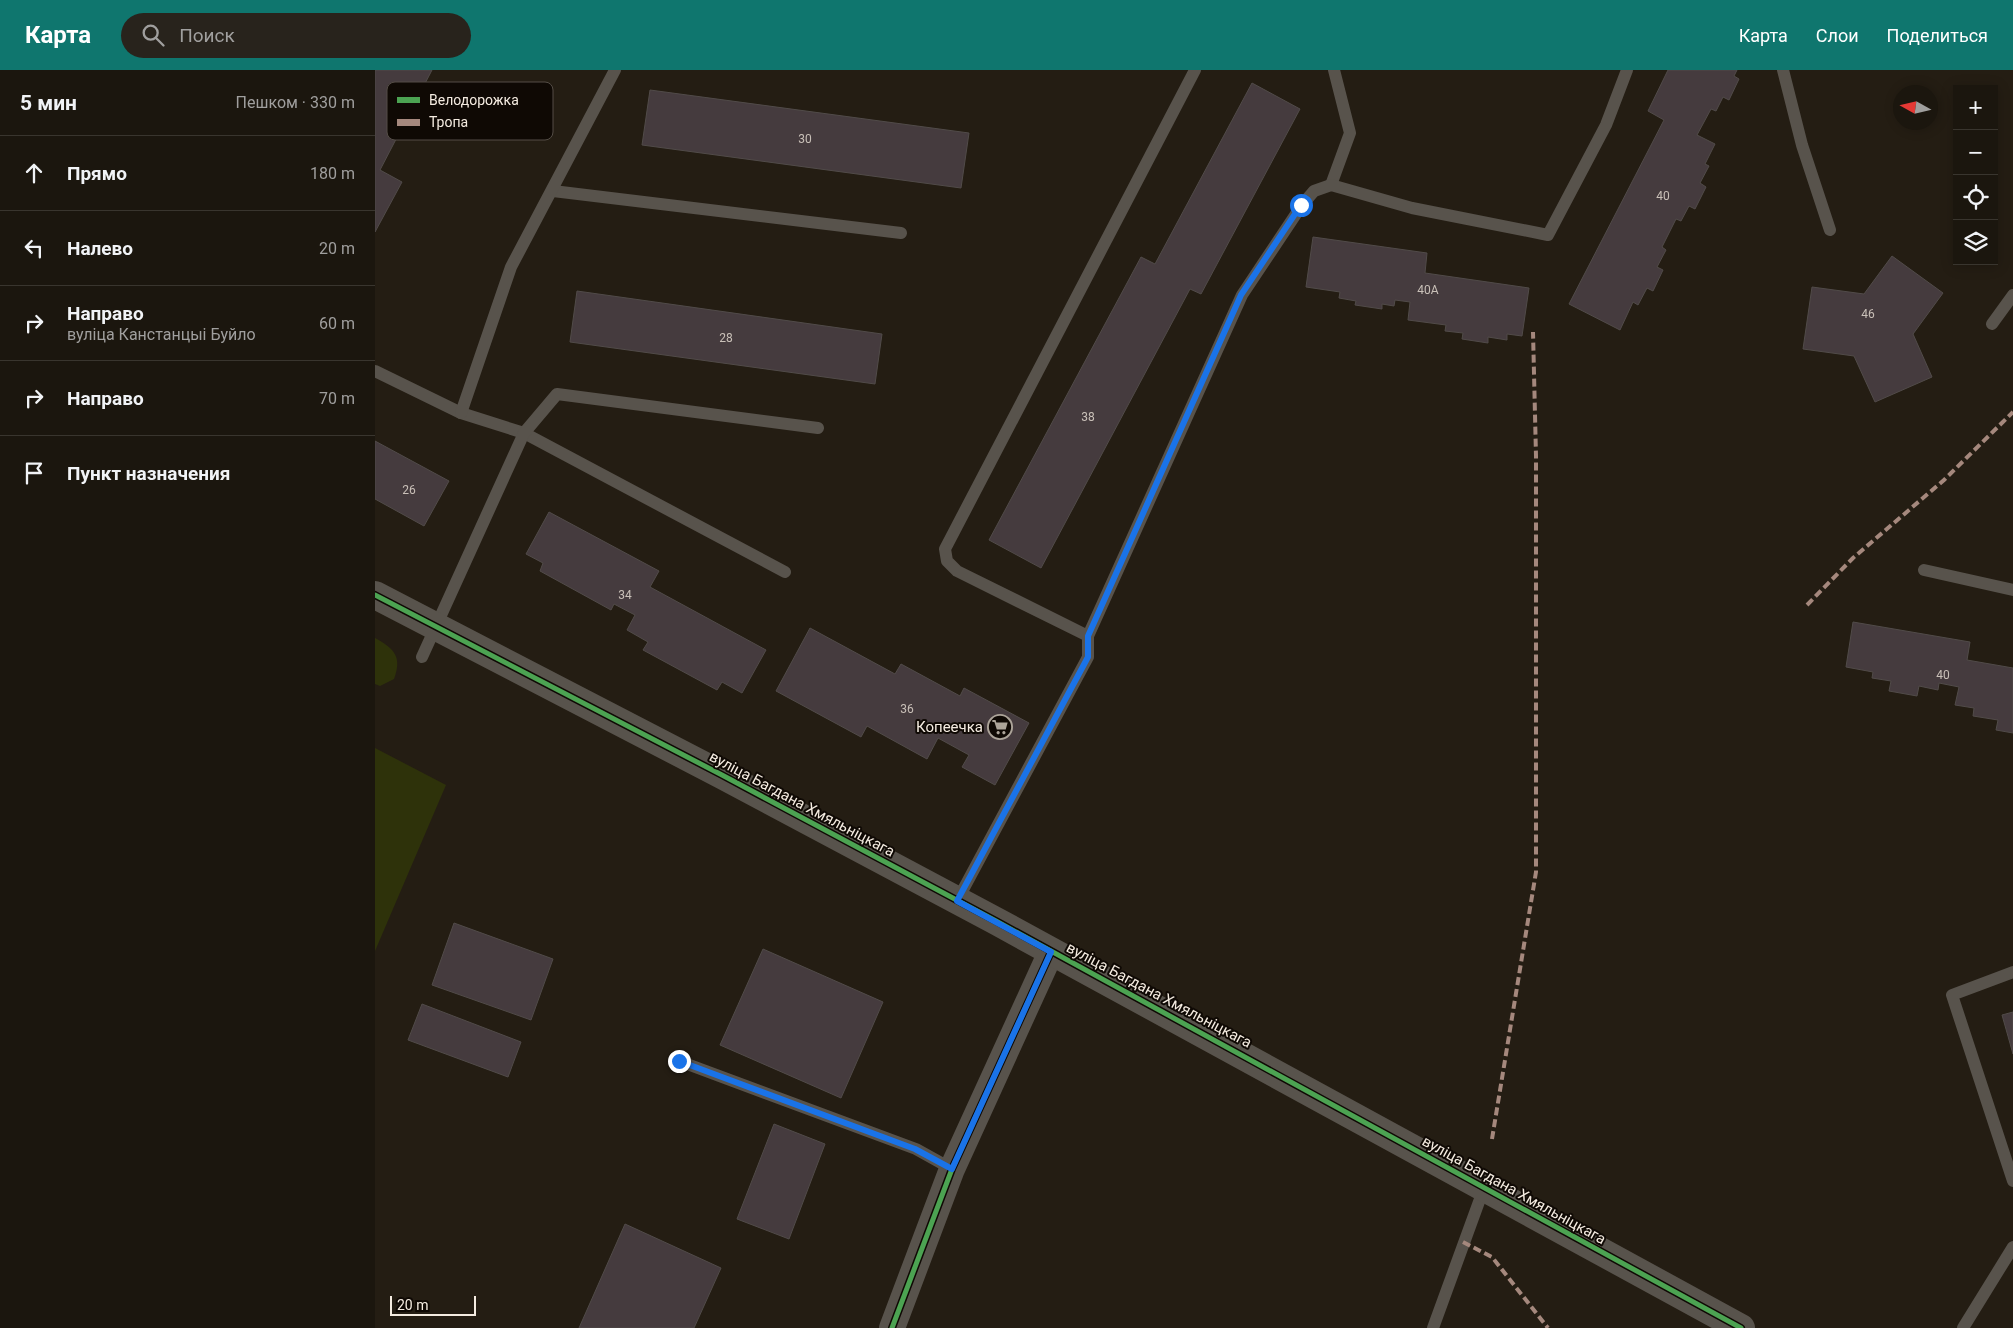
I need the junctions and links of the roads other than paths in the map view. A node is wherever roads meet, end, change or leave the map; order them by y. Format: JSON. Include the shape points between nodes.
{"nodes":[{"id":1,"x":615,"y":70,"type":"edge"},
{"id":2,"x":1195,"y":70,"type":"edge"},
{"id":3,"x":1334,"y":70,"type":"edge"},
{"id":4,"x":1627,"y":70,"type":"edge"},
{"id":5,"x":1783,"y":70,"type":"edge"},
{"id":6,"x":1331,"y":185,"type":"junction"},
{"id":7,"x":553,"y":191,"type":"junction"},
{"id":8,"x":1831,"y":230,"type":"dead end"},
{"id":9,"x":901,"y":233,"type":"dead end"},
{"id":10,"x":2013,"y":295,"type":"edge"},
{"id":11,"x":1992,"y":324,"type":"dead end"},
{"id":12,"x":375,"y":371,"type":"edge"},
{"id":13,"x":461,"y":413,"type":"junction"},
{"id":14,"x":818,"y":428,"type":"dead end"},
{"id":15,"x":524,"y":433,"type":"junction"},
{"id":16,"x":1924,"y":570,"type":"dead end"},
{"id":17,"x":785,"y":572,"type":"dead end"},
{"id":18,"x":2012,"y":589,"type":"edge"},
{"id":19,"x":375,"y":595,"type":"edge"},
{"id":20,"x":435,"y":626,"type":"junction"},
{"id":21,"x":1088,"y":636,"type":"junction"},
{"id":22,"x":421,"y":657,"type":"dead end"},
{"id":23,"x":957,"y":901,"type":"junction"},
{"id":24,"x":1051,"y":952,"type":"junction"},
{"id":25,"x":2013,"y":972,"type":"edge"},
{"id":26,"x":679,"y":1061,"type":"dead end"},
{"id":27,"x":952,"y":1169,"type":"junction"},
{"id":28,"x":2013,"y":1181,"type":"edge"},
{"id":29,"x":1483,"y":1188,"type":"junction"},
{"id":30,"x":2013,"y":1247,"type":"edge"},
{"id":31,"x":892,"y":1328,"type":"edge"},
{"id":32,"x":1433,"y":1328,"type":"edge"},
{"id":33,"x":1741,"y":1328,"type":"edge"},
{"id":34,"x":1963,"y":1328,"type":"edge"}],
"edges":[{"from":1,"to":7,"type":"lane"},
{"from":2,"to":21,"type":"lane","via":[[945,550],[947,562],[957,571]]},
{"from":3,"to":6,"type":"lane","via":[[1350,132]]},
{"from":4,"to":6,"type":"lane","via":[[1606,125],[1548,235],[1412,208]]},
{"from":5,"to":8,"type":"lane","via":[[1802,145]]},
{"from":6,"to":21,"type":"lane","via":[[1314,191],[1301,205],[1241,295]]},
{"from":7,"to":9,"type":"lane"},
{"from":7,"to":13,"type":"lane","via":[[511,267]]},
{"from":10,"to":11,"type":"lane"},
{"from":12,"to":13,"type":"lane"},
{"from":13,"to":15,"type":"lane"},
{"from":14,"to":15,"type":"lane","via":[[557,394]]},
{"from":15,"to":17,"type":"lane"},
{"from":15,"to":20,"type":"lane"},
{"from":16,"to":18,"type":"lane"},
{"from":19,"to":20,"type":"street","name":"вуліца Багдана Хмяльніцкага"},
{"from":20,"to":22,"type":"lane"},
{"from":20,"to":23,"type":"street","name":"вуліца Багдана Хмяльніцкага"},
{"from":21,"to":23,"type":"lane","via":[[1088,657]]},
{"from":23,"to":24,"type":"street","name":"вуліца Багдана Хмяльніцкага"},
{"from":24,"to":27,"type":"street"},
{"from":24,"to":29,"type":"street","name":"вуліца Багдана Хмяльніцкага"},
{"from":25,"to":28,"type":"lane","via":[[1952,995]]},
{"from":26,"to":27,"type":"lane","via":[[915,1149]]},
{"from":27,"to":31,"type":"street"},
{"from":29,"to":32,"type":"lane"},
{"from":29,"to":33,"type":"street","name":"вуліца Багдана Хмяльніцкага"},
{"from":30,"to":34,"type":"lane"}]}
